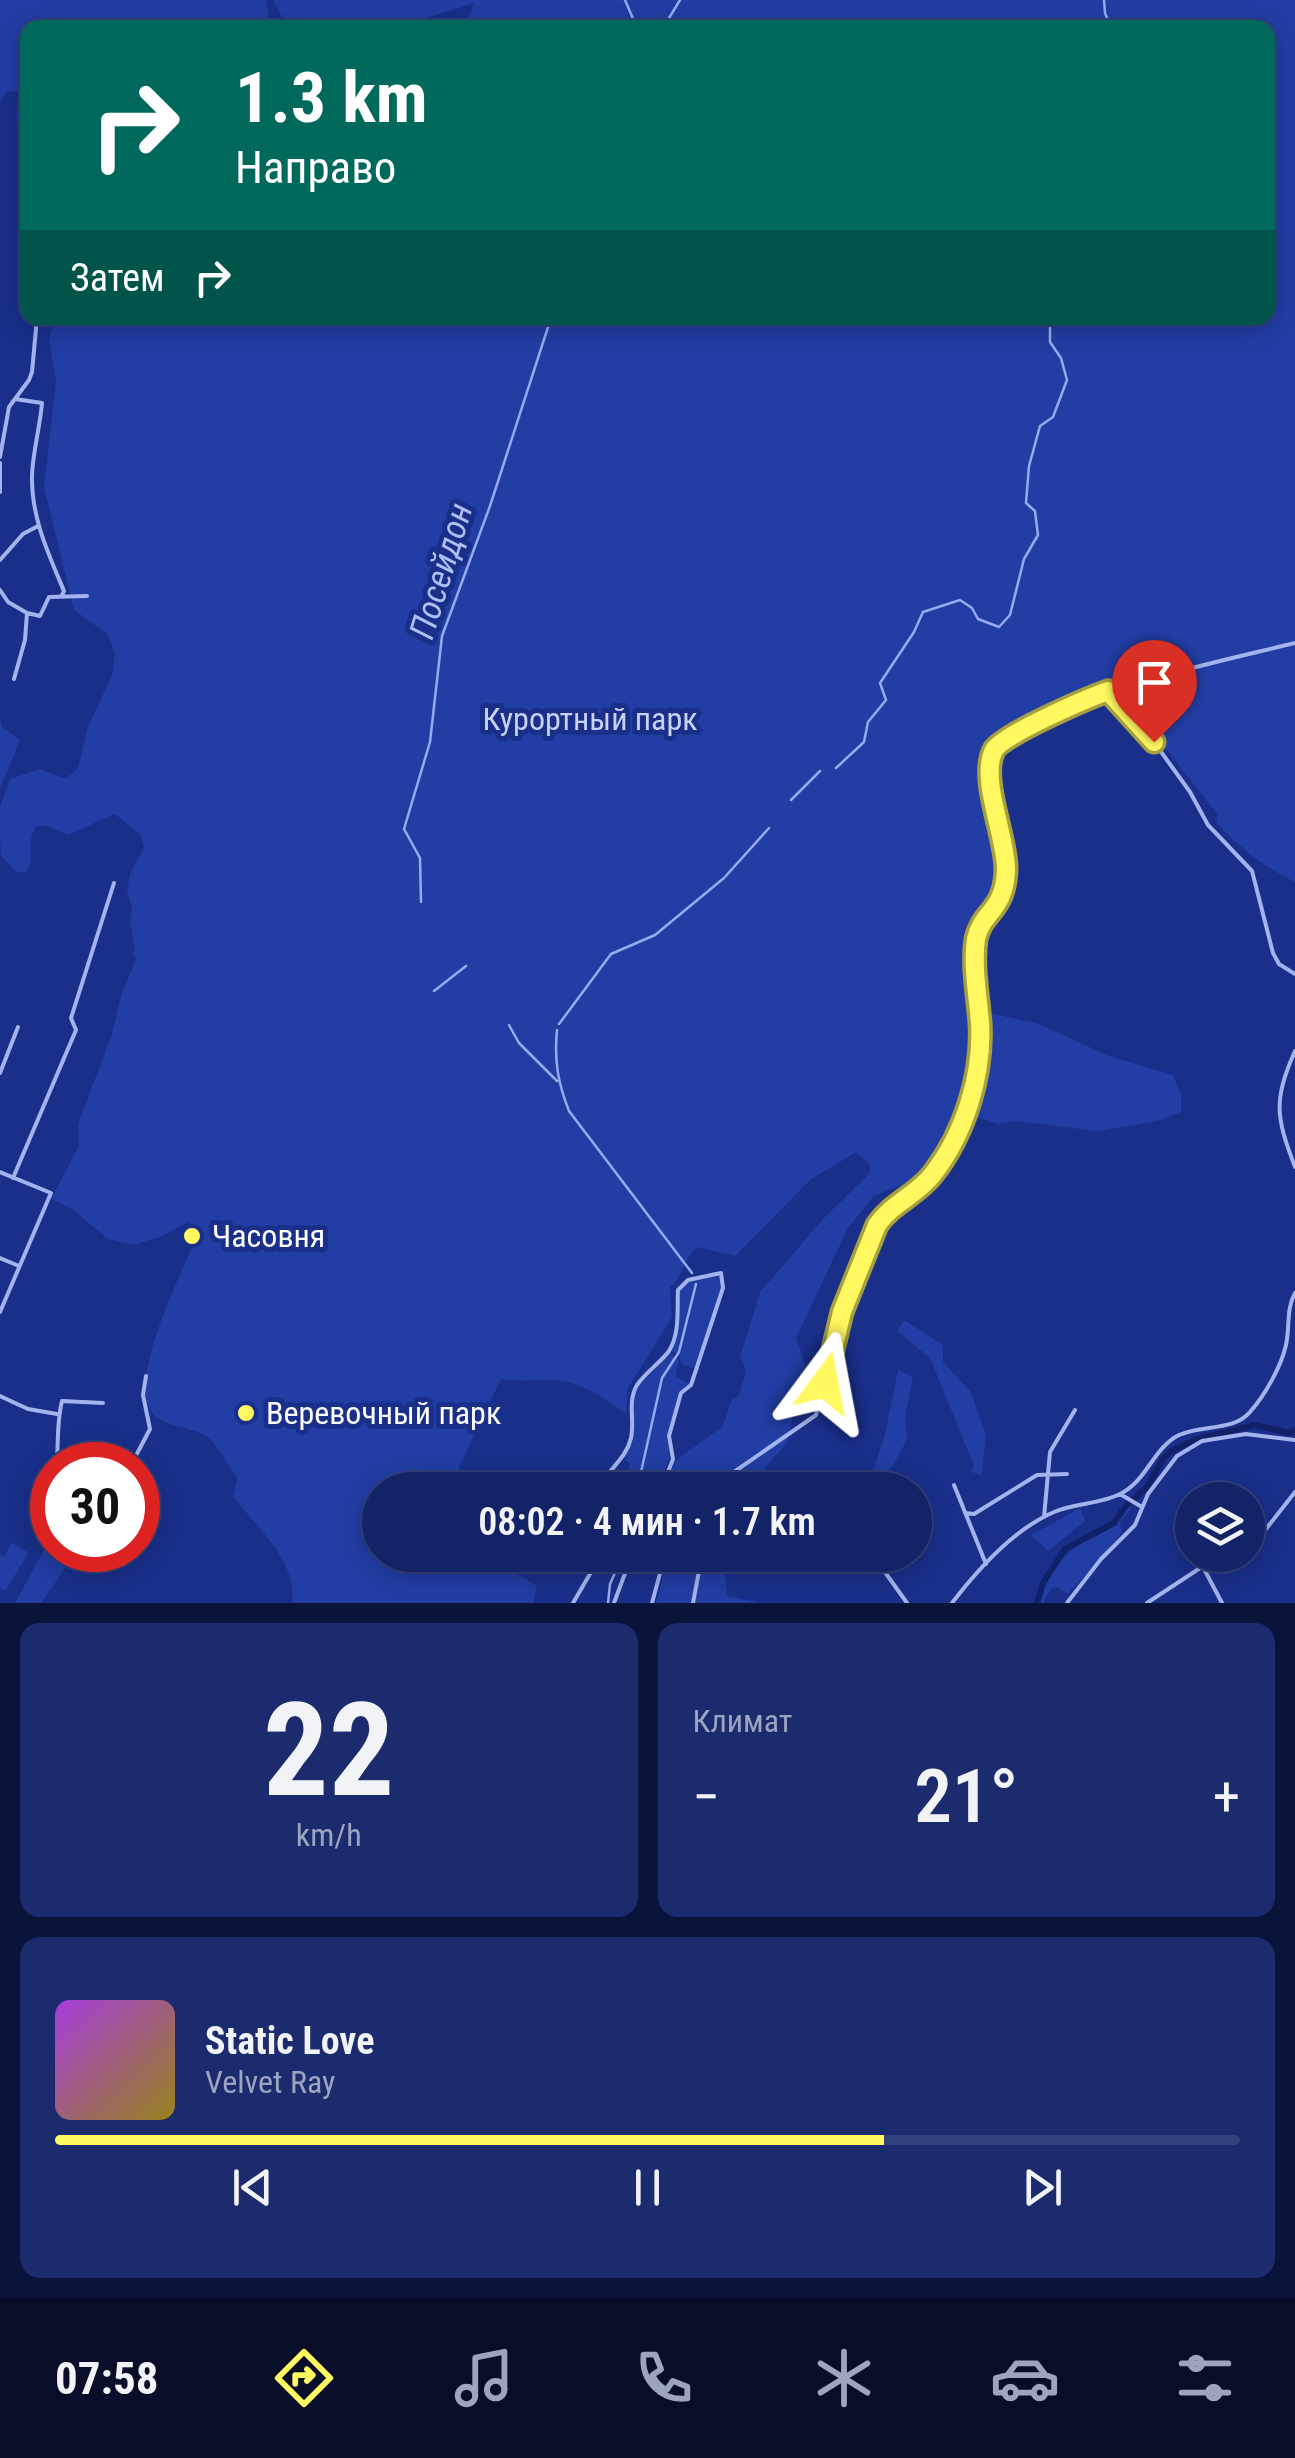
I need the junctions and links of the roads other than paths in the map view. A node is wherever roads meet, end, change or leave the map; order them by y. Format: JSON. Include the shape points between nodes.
{"nodes":[{"id":1,"x":37,"y":325,"type":"edge"},
{"id":2,"x":15,"y":399,"type":"junction"},
{"id":3,"x":0,"y":460,"type":"edge"},
{"id":4,"x":0,"y":492,"type":"edge"},
{"id":5,"x":38,"y":526,"type":"junction"},
{"id":6,"x":0,"y":560,"type":"edge"},
{"id":7,"x":0,"y":590,"type":"edge"},
{"id":8,"x":62,"y":596,"type":"junction"},
{"id":9,"x":86,"y":596,"type":"dead end"},
{"id":10,"x":27,"y":614,"type":"junction"},
{"id":11,"x":1295,"y":643,"type":"edge"},
{"id":12,"x":14,"y":679,"type":"dead end"},
{"id":13,"x":1108,"y":691,"type":"junction"},
{"id":14,"x":114,"y":883,"type":"dead end"},
{"id":15,"x":1295,"y":974,"type":"edge"},
{"id":16,"x":18,"y":1027,"type":"dead end"},
{"id":17,"x":1295,"y":1051,"type":"edge"},
{"id":18,"x":0,"y":1072,"type":"edge"},
{"id":19,"x":1295,"y":1167,"type":"edge"},
{"id":20,"x":0,"y":1172,"type":"edge"},
{"id":21,"x":13,"y":1178,"type":"junction"},
{"id":22,"x":0,"y":1258,"type":"edge"},
{"id":23,"x":19,"y":1267,"type":"junction"},
{"id":24,"x":1295,"y":1292,"type":"edge"},
{"id":25,"x":0,"y":1312,"type":"edge"},
{"id":26,"x":1286,"y":1341,"type":"junction"},
{"id":27,"x":1295,"y":1347,"type":"edge"},
{"id":28,"x":146,"y":1376,"type":"dead end"},
{"id":29,"x":0,"y":1396,"type":"edge"},
{"id":30,"x":103,"y":1403,"type":"dead end"},
{"id":31,"x":1075,"y":1410,"type":"dead end"},
{"id":32,"x":57,"y":1414,"type":"junction"},
{"id":33,"x":1295,"y":1440,"type":"edge"},
{"id":34,"x":59,"y":1442,"type":"edge"},
{"id":35,"x":143,"y":1442,"type":"edge"},
{"id":36,"x":609,"y":1472,"type":"edge"},
{"id":37,"x":667,"y":1472,"type":"edge"},
{"id":38,"x":734,"y":1472,"type":"edge"},
{"id":39,"x":1048,"y":1474,"type":"junction"},
{"id":40,"x":1067,"y":1474,"type":"dead end"},
{"id":41,"x":954,"y":1485,"type":"dead end"},
{"id":42,"x":1295,"y":1492,"type":"edge"},
{"id":43,"x":1120,"y":1494,"type":"junction"},
{"id":44,"x":1292,"y":1500,"type":"edge"},
{"id":45,"x":1143,"y":1507,"type":"junction"},
{"id":46,"x":965,"y":1513,"type":"junction"},
{"id":47,"x":1044,"y":1517,"type":"junction"},
{"id":48,"x":1265,"y":1530,"type":"edge"},
{"id":49,"x":986,"y":1564,"type":"junction"},
{"id":50,"x":591,"y":1572,"type":"edge"},
{"id":51,"x":626,"y":1572,"type":"edge"},
{"id":52,"x":660,"y":1572,"type":"edge"},
{"id":53,"x":699,"y":1572,"type":"edge"},
{"id":54,"x":884,"y":1572,"type":"edge"},
{"id":55,"x":1195,"y":1572,"type":"edge"},
{"id":56,"x":1206,"y":1572,"type":"edge"},
{"id":57,"x":573,"y":1603,"type":"edge"},
{"id":58,"x":614,"y":1603,"type":"edge"},
{"id":59,"x":652,"y":1603,"type":"edge"},
{"id":60,"x":693,"y":1603,"type":"edge"},
{"id":61,"x":906,"y":1603,"type":"edge"},
{"id":62,"x":952,"y":1603,"type":"edge"},
{"id":63,"x":1067,"y":1603,"type":"edge"},
{"id":64,"x":1147,"y":1603,"type":"edge"},
{"id":65,"x":1222,"y":1603,"type":"edge"}],
"edges":[{"from":1,"to":2,"type":"street","via":[[32,372]]},
{"from":2,"to":3,"type":"street"},
{"from":2,"to":5,"type":"street","via":[[42,403],[32,475]]},
{"from":3,"to":4,"type":"street"},
{"from":5,"to":6,"type":"street"},
{"from":5,"to":8,"type":"street"},
{"from":7,"to":10,"type":"street"},
{"from":8,"to":9,"type":"street"},
{"from":8,"to":10,"type":"street","via":[[49,597],[37,618]]},
{"from":10,"to":12,"type":"street"},
{"from":11,"to":13,"type":"street"},
{"from":13,"to":15,"type":"street","via":[[1154,742],[1208,825],[1252,870],[1274,953]]},
{"from":13,"to":38,"type":"street","via":[[992,752],[1005,884],[976,939],[980,1060],[968,1104],[933,1175],[877,1225],[842,1312],[816,1415]]},
{"from":14,"to":21,"type":"street","via":[[71,1018],[76,1030]]},
{"from":16,"to":18,"type":"street"},
{"from":17,"to":19,"type":"street","via":[[1278,1100]]},
{"from":20,"to":21,"type":"street"},
{"from":21,"to":23,"type":"street","via":[[51,1193]]},
{"from":22,"to":23,"type":"street"},
{"from":23,"to":25,"type":"street"},
{"from":24,"to":26,"type":"street"},
{"from":26,"to":27,"type":"street"},
{"from":26,"to":43,"type":"street","via":[[1245,1417],[1175,1438]]},
{"from":28,"to":35,"type":"street","via":[[150,1429]]},
{"from":29,"to":32,"type":"street"},
{"from":30,"to":32,"type":"street","via":[[62,1401]]},
{"from":31,"to":39,"type":"street","via":[[1053,1445]]},
{"from":32,"to":34,"type":"street"},
{"from":33,"to":45,"type":"street","via":[[1253,1433],[1202,1441],[1176,1456]]},
{"from":36,"to":37,"type":"street","via":[[631,1437],[638,1385],[673,1340],[678,1290],[688,1280],[721,1273],[723,1288],[691,1385],[680,1393]]},
{"from":39,"to":40,"type":"street"},
{"from":39,"to":46,"type":"street"},
{"from":39,"to":47,"type":"street"},
{"from":41,"to":46,"type":"street"},
{"from":42,"to":44,"type":"street"},
{"from":43,"to":45,"type":"street"},
{"from":43,"to":47,"type":"street"},
{"from":44,"to":48,"type":"street"},
{"from":45,"to":63,"type":"street"},
{"from":46,"to":49,"type":"street"},
{"from":47,"to":49,"type":"street"},
{"from":49,"to":62,"type":"street"},
{"from":50,"to":57,"type":"street"},
{"from":51,"to":58,"type":"street"},
{"from":52,"to":59,"type":"street"},
{"from":53,"to":60,"type":"street"},
{"from":54,"to":61,"type":"street"},
{"from":55,"to":64,"type":"street"},
{"from":56,"to":65,"type":"street"}]}
